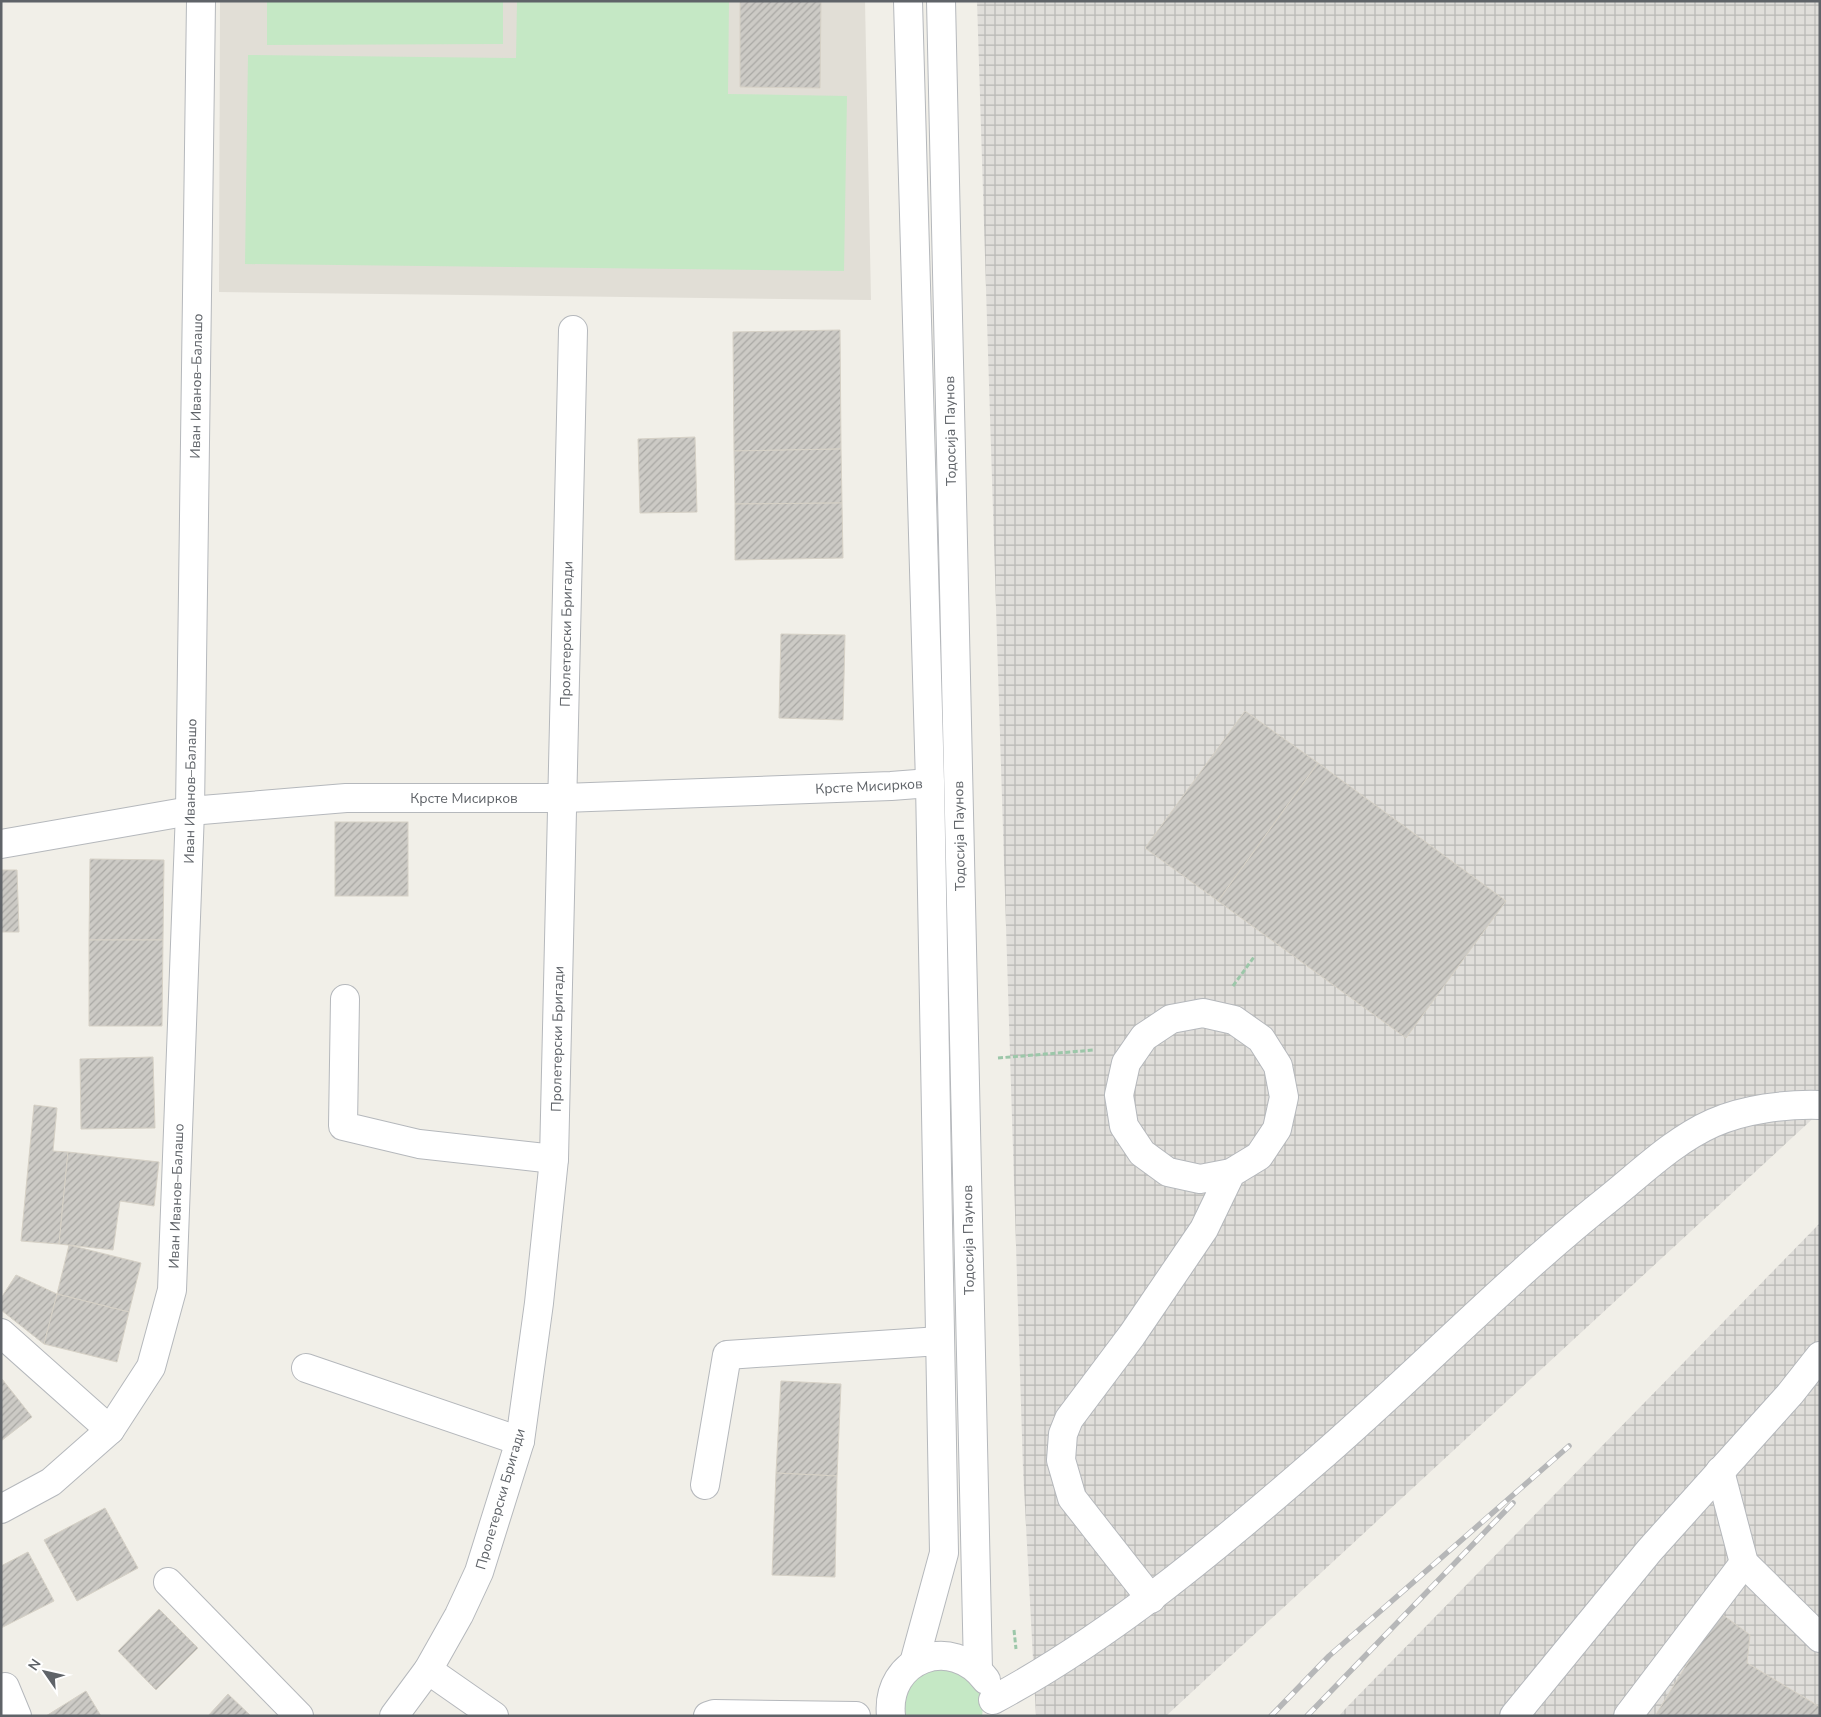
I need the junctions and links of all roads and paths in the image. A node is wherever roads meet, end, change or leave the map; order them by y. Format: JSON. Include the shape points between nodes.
{"nodes":[{"id":1,"x":201,"y":1,"type":"edge"},
{"id":2,"x":908,"y":1,"type":"edge"},
{"id":3,"x":941,"y":1,"type":"edge"},
{"id":4,"x":573,"y":330,"type":"dead end"},
{"id":5,"x":930,"y":782,"type":"junction"},
{"id":6,"x":563,"y":798,"type":"junction"},
{"id":7,"x":190,"y":810,"type":"junction"},
{"id":8,"x":1,"y":844,"type":"edge"},
{"id":9,"x":345,"y":998,"type":"dead end"},
{"id":10,"x":1066,"y":1054,"type":"dead end"},
{"id":11,"x":995,"y":1058,"type":"dead end"},
{"id":12,"x":1820,"y":1104,"type":"edge"},
{"id":13,"x":554,"y":1159,"type":"junction"},
{"id":14,"x":1232,"y":1173,"type":"junction"},
{"id":15,"x":1,"y":1333,"type":"edge"},
{"id":16,"x":940,"y":1341,"type":"junction"},
{"id":17,"x":1820,"y":1356,"type":"edge"},
{"id":18,"x":306,"y":1368,"type":"dead end"},
{"id":19,"x":110,"y":1430,"type":"junction"},
{"id":20,"x":520,"y":1441,"type":"junction"},
{"id":21,"x":1720,"y":1471,"type":"junction"},
{"id":22,"x":705,"y":1485,"type":"dead end"},
{"id":23,"x":1,"y":1509,"type":"edge"},
{"id":24,"x":1744,"y":1563,"type":"junction"},
{"id":25,"x":168,"y":1582,"type":"dead end"},
{"id":26,"x":1152,"y":1599,"type":"junction"},
{"id":27,"x":1820,"y":1638,"type":"edge"},
{"id":28,"x":914,"y":1663,"type":"junction"},
{"id":29,"x":428,"y":1670,"type":"junction"},
{"id":30,"x":978,"y":1670,"type":"junction"},
{"id":31,"x":5,"y":1687,"type":"dead end"},
{"id":32,"x":993,"y":1708,"type":"edge"},
{"id":33,"x":18,"y":1716,"type":"edge"},
{"id":34,"x":299,"y":1716,"type":"edge"},
{"id":35,"x":394,"y":1716,"type":"edge"},
{"id":36,"x":494,"y":1716,"type":"edge"},
{"id":37,"x":708,"y":1716,"type":"edge"},
{"id":38,"x":856,"y":1716,"type":"edge"},
{"id":39,"x":891,"y":1716,"type":"edge"},
{"id":40,"x":1514,"y":1716,"type":"edge"},
{"id":41,"x":1628,"y":1716,"type":"edge"}],
"edges":[{"from":1,"to":7,"type":"street","name":"Иван Иванов–Балашо"},
{"from":2,"to":5,"type":"street","name":"Тодосија Паунов"},
{"from":3,"to":30,"type":"street","name":"Тодосија Паунов"},
{"from":4,"to":6,"type":"street","name":"Пролетерски Бригади"},
{"from":5,"to":6,"type":"street","name":"Крсте Мисирков"},
{"from":5,"to":16,"type":"street","name":"Тодосија Паунов"},
{"from":6,"to":7,"type":"street","name":"Крсте Мисирков","via":[[346,798]]},
{"from":6,"to":13,"type":"street","name":"Пролетерски Бригади"},
{"from":7,"to":8,"type":"street","name":"Крсте Мисирков"},
{"from":7,"to":19,"type":"street","name":"Иван Иванов–Балашо","via":[[172,1290],[151,1367]]},
{"from":9,"to":13,"type":"street","via":[[342,1126],[419,1144]]},
{"from":10,"to":11,"type":"path"},
{"from":12,"to":26,"type":"street","via":[[1752,1111],[1713,1123],[1674,1146],[1561,1236],[1315,1462]]},
{"from":13,"to":20,"type":"street","name":"Пролетерски Бригади"},
{"from":14,"to":14,"type":"street","via":[[1259,1156],[1277,1129],[1284,1098],[1278,1066],[1261,1038],[1234,1020],[1203,1013],[1171,1019],[1144,1036],[1126,1063],[1119,1095],[1124,1126],[1142,1153],[1168,1172],[1200,1179]]},
{"from":14,"to":26,"type":"street","via":[[1204,1230],[1132,1335],[1068,1419],[1063,1434],[1061,1460],[1072,1498]]},
{"from":15,"to":19,"type":"street"},
{"from":16,"to":22,"type":"street","via":[[727,1355]]},
{"from":16,"to":28,"type":"street","name":"Тодосија Паунов","via":[[944,1553]]},
{"from":17,"to":21,"type":"street"},
{"from":18,"to":20,"type":"street"},
{"from":19,"to":23,"type":"street","name":"Иван Иванов–Балашо","via":[[50,1482]]},
{"from":20,"to":29,"type":"street","name":"Пролетерски Бригади","via":[[479,1572]]},
{"from":21,"to":24,"type":"street"},
{"from":21,"to":40,"type":"street","via":[[1649,1551]]},
{"from":24,"to":27,"type":"street"},
{"from":24,"to":41,"type":"street"},
{"from":25,"to":34,"type":"street"},
{"from":26,"to":32,"type":"street","via":[[1021,1685]]},
{"from":28,"to":30,"type":"street","via":[[930,1656],[948,1656],[964,1660]]},
{"from":28,"to":39,"type":"street","via":[[893,1688]]},
{"from":29,"to":35,"type":"street","name":"Пролетерски Бригади"},
{"from":29,"to":36,"type":"street"},
{"from":30,"to":32,"type":"street","via":[[988,1684]]},
{"from":31,"to":33,"type":"street"},
{"from":37,"to":38,"type":"street"}]}
